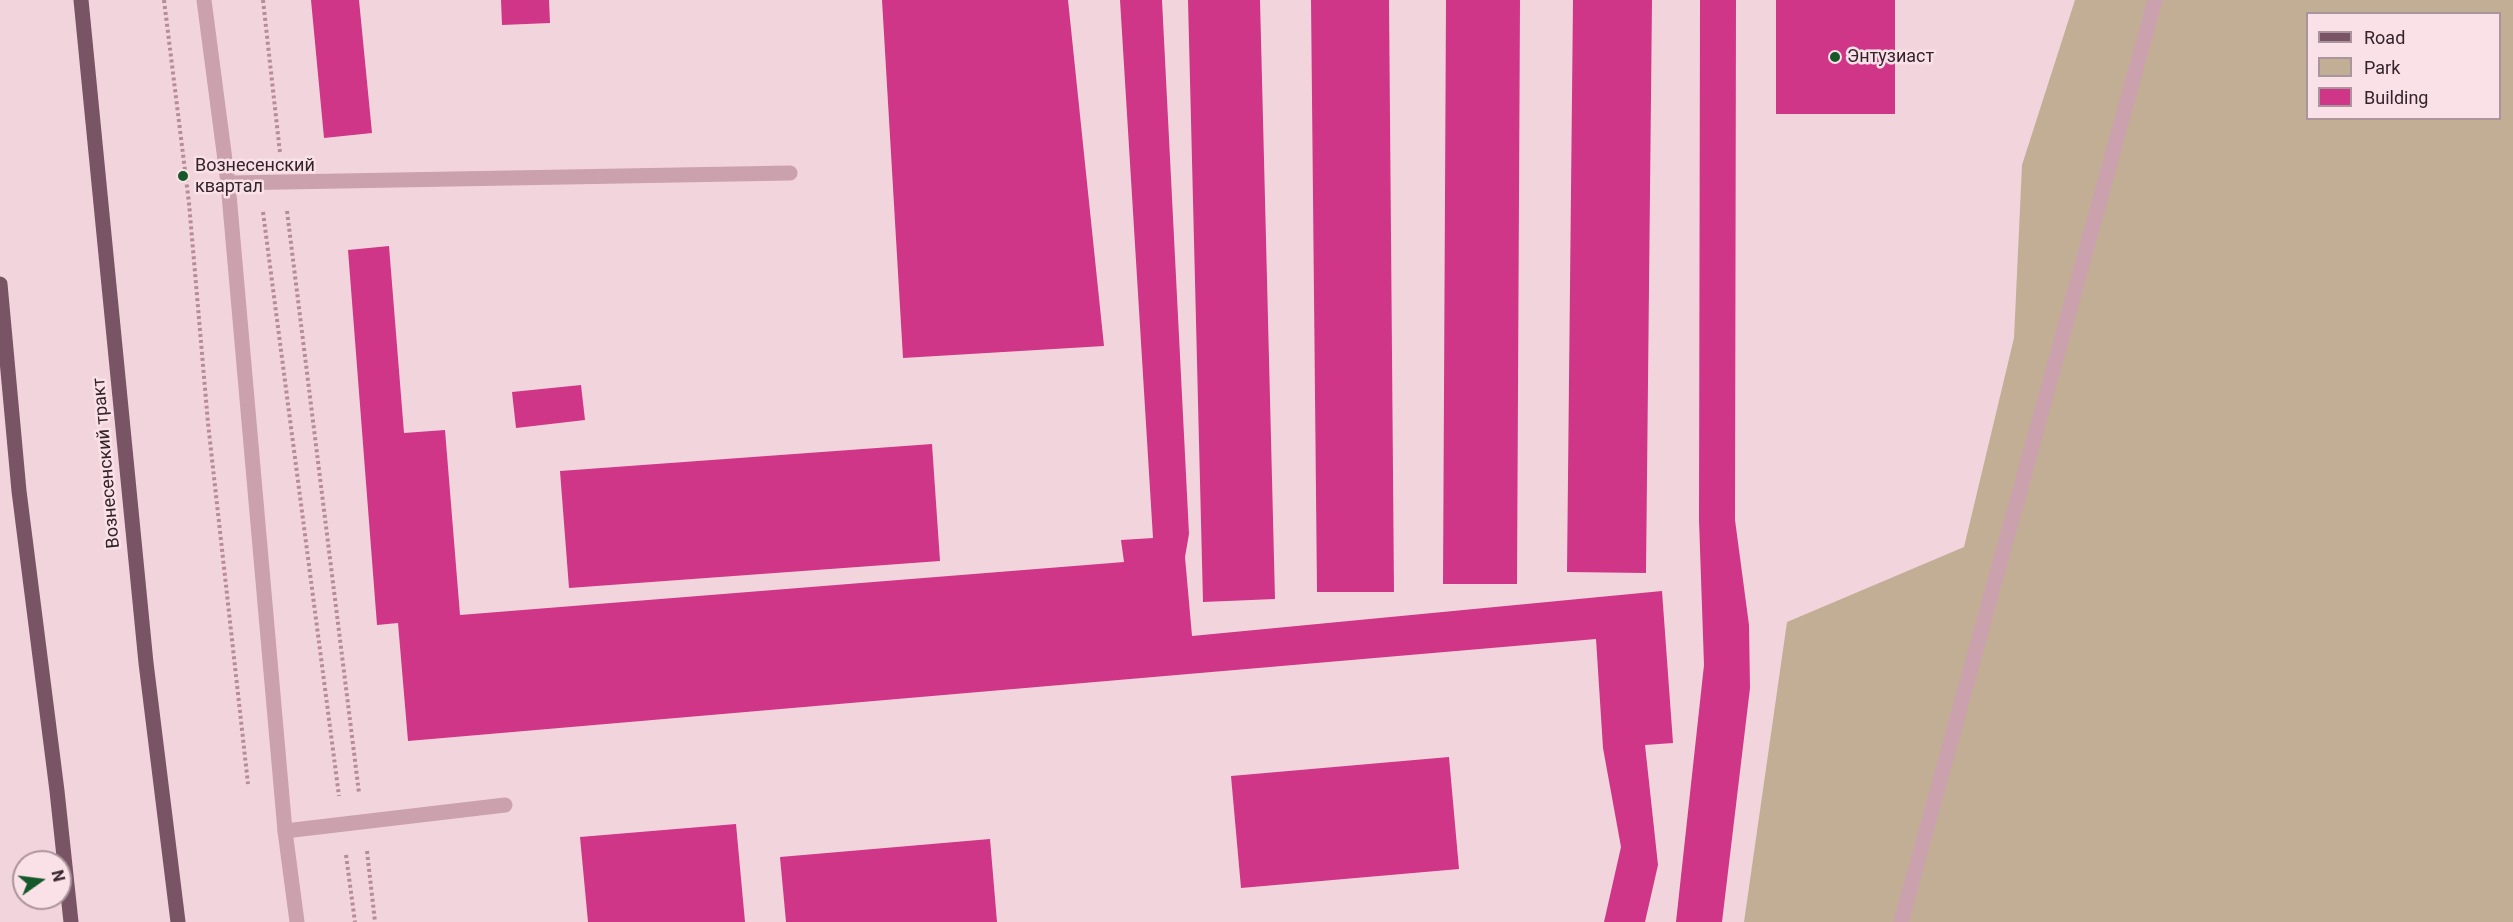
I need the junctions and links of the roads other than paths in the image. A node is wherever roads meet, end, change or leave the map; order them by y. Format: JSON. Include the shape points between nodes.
{"nodes":[{"id":1,"x":81,"y":0,"type":"edge"},
{"id":2,"x":204,"y":0,"type":"edge"},
{"id":3,"x":2155,"y":0,"type":"edge"},
{"id":4,"x":790,"y":173,"type":"dead end"},
{"id":5,"x":228,"y":183,"type":"junction"},
{"id":6,"x":0,"y":284,"type":"edge"},
{"id":7,"x":505,"y":805,"type":"dead end"},
{"id":8,"x":285,"y":831,"type":"junction"},
{"id":9,"x":71,"y":922,"type":"edge"},
{"id":10,"x":178,"y":922,"type":"edge"},
{"id":11,"x":297,"y":922,"type":"edge"},
{"id":12,"x":1901,"y":922,"type":"edge"}],
"edges":[{"from":1,"to":10,"type":"main road","name":"Вознесенский тракт","via":[[146,663]]},
{"from":2,"to":5,"type":"street"},
{"from":3,"to":12,"type":"street"},
{"from":4,"to":5,"type":"street"},
{"from":5,"to":8,"type":"street"},
{"from":6,"to":9,"type":"main road","via":[[19,491]]},
{"from":7,"to":8,"type":"street"},
{"from":8,"to":11,"type":"street"}]}
